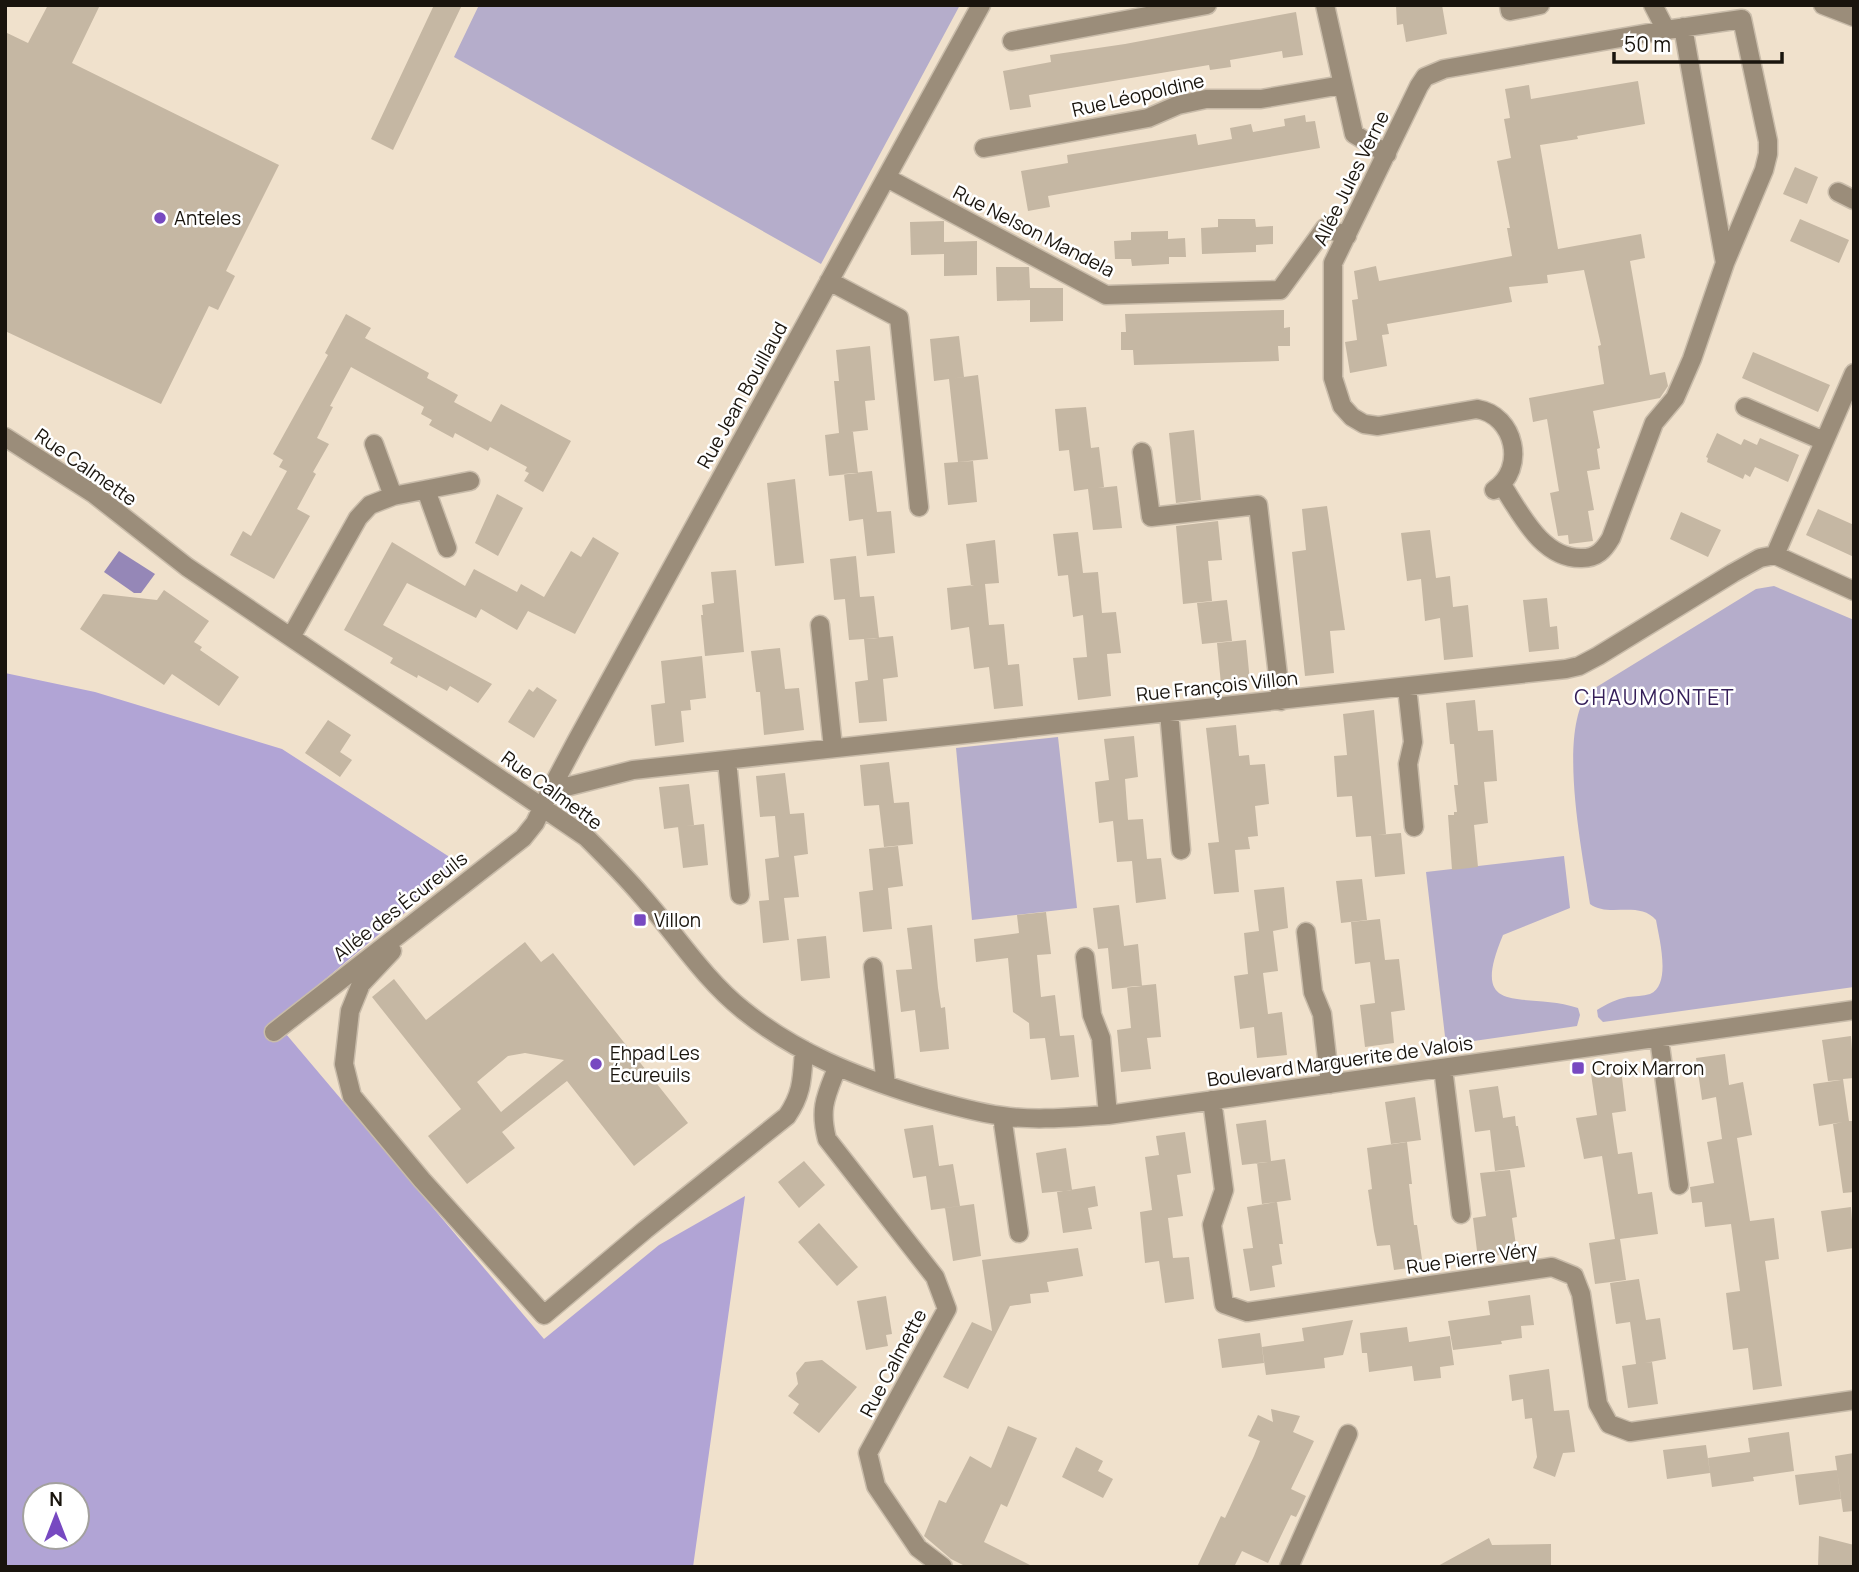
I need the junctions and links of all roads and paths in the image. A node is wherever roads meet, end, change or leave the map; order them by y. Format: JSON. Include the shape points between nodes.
{"nodes":[{"id":1,"x":981,"y":5,"type":"edge"},
{"id":2,"x":1207,"y":5,"type":"edge"},
{"id":3,"x":1325,"y":5,"type":"edge"},
{"id":4,"x":1509,"y":5,"type":"edge"},
{"id":5,"x":1540,"y":5,"type":"edge"},
{"id":6,"x":1653,"y":5,"type":"edge"},
{"id":7,"x":1823,"y":5,"type":"edge"},
{"id":8,"x":1745,"y":12,"type":"edge"},
{"id":9,"x":1854,"y":17,"type":"edge"},
{"id":10,"x":1674,"y":29,"type":"junction"},
{"id":11,"x":1012,"y":41,"type":"dead end"},
{"id":12,"x":1342,"y":85,"type":"junction"},
{"id":13,"x":984,"y":148,"type":"dead end"},
{"id":14,"x":1387,"y":154,"type":"junction"},
{"id":15,"x":887,"y":178,"type":"junction"},
{"id":16,"x":1347,"y":236,"type":"junction"},
{"id":17,"x":1725,"y":263,"type":"junction"},
{"id":18,"x":829,"y":281,"type":"junction"},
{"id":19,"x":1854,"y":373,"type":"edge"},
{"id":20,"x":1745,"y":407,"type":"dead end"},
{"id":21,"x":5,"y":438,"type":"edge"},
{"id":22,"x":1825,"y":441,"type":"junction"},
{"id":23,"x":374,"y":444,"type":"dead end"},
{"id":24,"x":1142,"y":452,"type":"dead end"},
{"id":25,"x":470,"y":481,"type":"dead end"},
{"id":26,"x":426,"y":490,"type":"junction"},
{"id":27,"x":393,"y":496,"type":"junction"},
{"id":28,"x":919,"y":507,"type":"dead end"},
{"id":29,"x":447,"y":548,"type":"dead end"},
{"id":30,"x":1775,"y":555,"type":"junction"},
{"id":31,"x":1854,"y":592,"type":"edge"},
{"id":32,"x":820,"y":625,"type":"dead end"},
{"id":33,"x":291,"y":637,"type":"junction"},
{"id":34,"x":1408,"y":687,"type":"junction"},
{"id":35,"x":1281,"y":701,"type":"junction"},
{"id":36,"x":1170,"y":712,"type":"junction"},
{"id":37,"x":833,"y":748,"type":"junction"},
{"id":38,"x":727,"y":760,"type":"junction"},
{"id":39,"x":547,"y":799,"type":"junction"},
{"id":40,"x":1414,"y":827,"type":"dead end"},
{"id":41,"x":1181,"y":850,"type":"dead end"},
{"id":42,"x":740,"y":895,"type":"dead end"},
{"id":43,"x":429,"y":910,"type":"junction"},
{"id":44,"x":1306,"y":932,"type":"dead end"},
{"id":45,"x":1086,"y":957,"type":"dead end"},
{"id":46,"x":873,"y":967,"type":"dead end"},
{"id":47,"x":1854,"y":1010,"type":"edge"},
{"id":48,"x":274,"y":1032,"type":"dead end"},
{"id":49,"x":1659,"y":1038,"type":"junction"},
{"id":50,"x":804,"y":1050,"type":"junction"},
{"id":51,"x":837,"y":1068,"type":"junction"},
{"id":52,"x":1443,"y":1068,"type":"junction"},
{"id":53,"x":1330,"y":1084,"type":"junction"},
{"id":54,"x":886,"y":1086,"type":"junction"},
{"id":55,"x":1212,"y":1100,"type":"junction"},
{"id":56,"x":1108,"y":1115,"type":"junction"},
{"id":57,"x":1002,"y":1116,"type":"junction"},
{"id":58,"x":1679,"y":1185,"type":"dead end"},
{"id":59,"x":1461,"y":1214,"type":"dead end"},
{"id":60,"x":1019,"y":1233,"type":"dead end"},
{"id":61,"x":1854,"y":1399,"type":"edge"},
{"id":62,"x":1348,"y":1434,"type":"dead end"},
{"id":63,"x":943,"y":1567,"type":"edge"},
{"id":64,"x":1289,"y":1567,"type":"edge"}],
"edges":[{"from":1,"to":15,"type":"street","name":"Rue Jean Bouillaud"},
{"from":2,"to":11,"type":"street"},
{"from":3,"to":12,"type":"street"},
{"from":4,"to":5,"type":"street","via":[[1510,11]]},
{"from":6,"to":10,"type":"street"},
{"from":7,"to":9,"type":"street"},
{"from":8,"to":10,"type":"street","name":"Allée Jules Verne"},
{"from":8,"to":17,"type":"street","via":[[1768,153]]},
{"from":10,"to":14,"type":"street","name":"Allée Jules Verne","via":[[1433,72],[1419,86]]},
{"from":10,"to":17,"type":"street","name":"Allée Jules Verne"},
{"from":12,"to":13,"type":"street","name":"Rue Léopoldine","via":[[1261,99],[1206,99],[1148,118]]},
{"from":12,"to":14,"type":"street","via":[[1354,134]]},
{"from":14,"to":16,"type":"street","name":"Allée Jules Verne"},
{"from":15,"to":16,"type":"street","name":"Rue Nelson Mandela","via":[[1106,295],[1280,290],[1325,228]]},
{"from":15,"to":18,"type":"street","name":"Rue Jean Bouillaud"},
{"from":16,"to":17,"type":"street","name":"Allée Jules Verne","via":[[1334,263],[1334,378],[1342,406],[1364,425],[1378,426],[1452,412],[1490,411],[1508,430],[1512,451],[1511,472],[1498,488],[1558,555],[1586,558],[1604,549],[1611,538],[1654,423],[1675,398],[1692,359]]},
{"from":18,"to":28,"type":"street","via":[[899,318]]},
{"from":18,"to":39,"type":"street","name":"Rue Jean Bouillaud"},
{"from":19,"to":22,"type":"street"},
{"from":20,"to":22,"type":"street"},
{"from":21,"to":33,"type":"street","name":"Rue Calmette","via":[[94,494],[187,568]]},
{"from":22,"to":30,"type":"street"},
{"from":23,"to":27,"type":"street"},
{"from":24,"to":35,"type":"street","via":[[1151,517],[1258,505]]},
{"from":25,"to":26,"type":"street"},
{"from":26,"to":27,"type":"street"},
{"from":26,"to":29,"type":"street"},
{"from":27,"to":33,"type":"street","via":[[370,505],[358,519]]},
{"from":30,"to":31,"type":"street"},
{"from":30,"to":34,"type":"street","name":"Rue François Villon","via":[[1733,573],[1579,666]]},
{"from":32,"to":37,"type":"street"},
{"from":33,"to":39,"type":"street","name":"Rue Calmette"},
{"from":34,"to":35,"type":"street","name":"Rue François Villon"},
{"from":34,"to":40,"type":"street"},
{"from":35,"to":36,"type":"street","name":"Rue François Villon"},
{"from":36,"to":37,"type":"street","name":"Rue François Villon"},
{"from":36,"to":41,"type":"street"},
{"from":37,"to":38,"type":"street","name":"Rue François Villon"},
{"from":38,"to":39,"type":"street","name":"Rue François Villon","via":[[633,770]]},
{"from":38,"to":42,"type":"street"},
{"from":39,"to":43,"type":"street","name":"Allée des Écureuils","via":[[536,824],[523,838]]},
{"from":39,"to":50,"type":"street","name":"Rue Calmette","via":[[641,894],[712,980],[743,1010]]},
{"from":43,"to":48,"type":"street","name":"Allée des Écureuils"},
{"from":43,"to":50,"type":"street","via":[[361,984],[350,1011],[344,1064],[352,1096],[544,1315],[787,1116],[801,1089]]},
{"from":44,"to":53,"type":"street"},
{"from":45,"to":56,"type":"street","via":[[1091,1015],[1101,1038]]},
{"from":46,"to":54,"type":"street"},
{"from":47,"to":49,"type":"street","name":"Boulevard Marguerite de Valois"},
{"from":49,"to":52,"type":"street","name":"Boulevard Marguerite de Valois"},
{"from":49,"to":58,"type":"street"},
{"from":50,"to":51,"type":"street","name":"Rue Calmette"},
{"from":51,"to":54,"type":"street","name":"Boulevard Marguerite de Valois"},
{"from":51,"to":63,"type":"street","name":"Rue Calmette","via":[[822,1119],[827,1139],[935,1277],[947,1308],[869,1453],[876,1486],[918,1548]]},
{"from":52,"to":53,"type":"street","name":"Boulevard Marguerite de Valois"},
{"from":52,"to":59,"type":"street"},
{"from":53,"to":55,"type":"street","name":"Boulevard Marguerite de Valois"},
{"from":54,"to":57,"type":"street","name":"Boulevard Marguerite de Valois"},
{"from":55,"to":56,"type":"street","name":"Boulevard Marguerite de Valois"},
{"from":55,"to":61,"type":"street","name":"Rue Pierre Véry","via":[[1224,1189],[1212,1225],[1224,1304],[1247,1312],[1552,1267],[1574,1276],[1581,1294],[1598,1404],[1608,1424],[1630,1432]]},
{"from":56,"to":57,"type":"street","name":"Boulevard Marguerite de Valois"},
{"from":57,"to":60,"type":"street"},
{"from":62,"to":64,"type":"street"}]}
